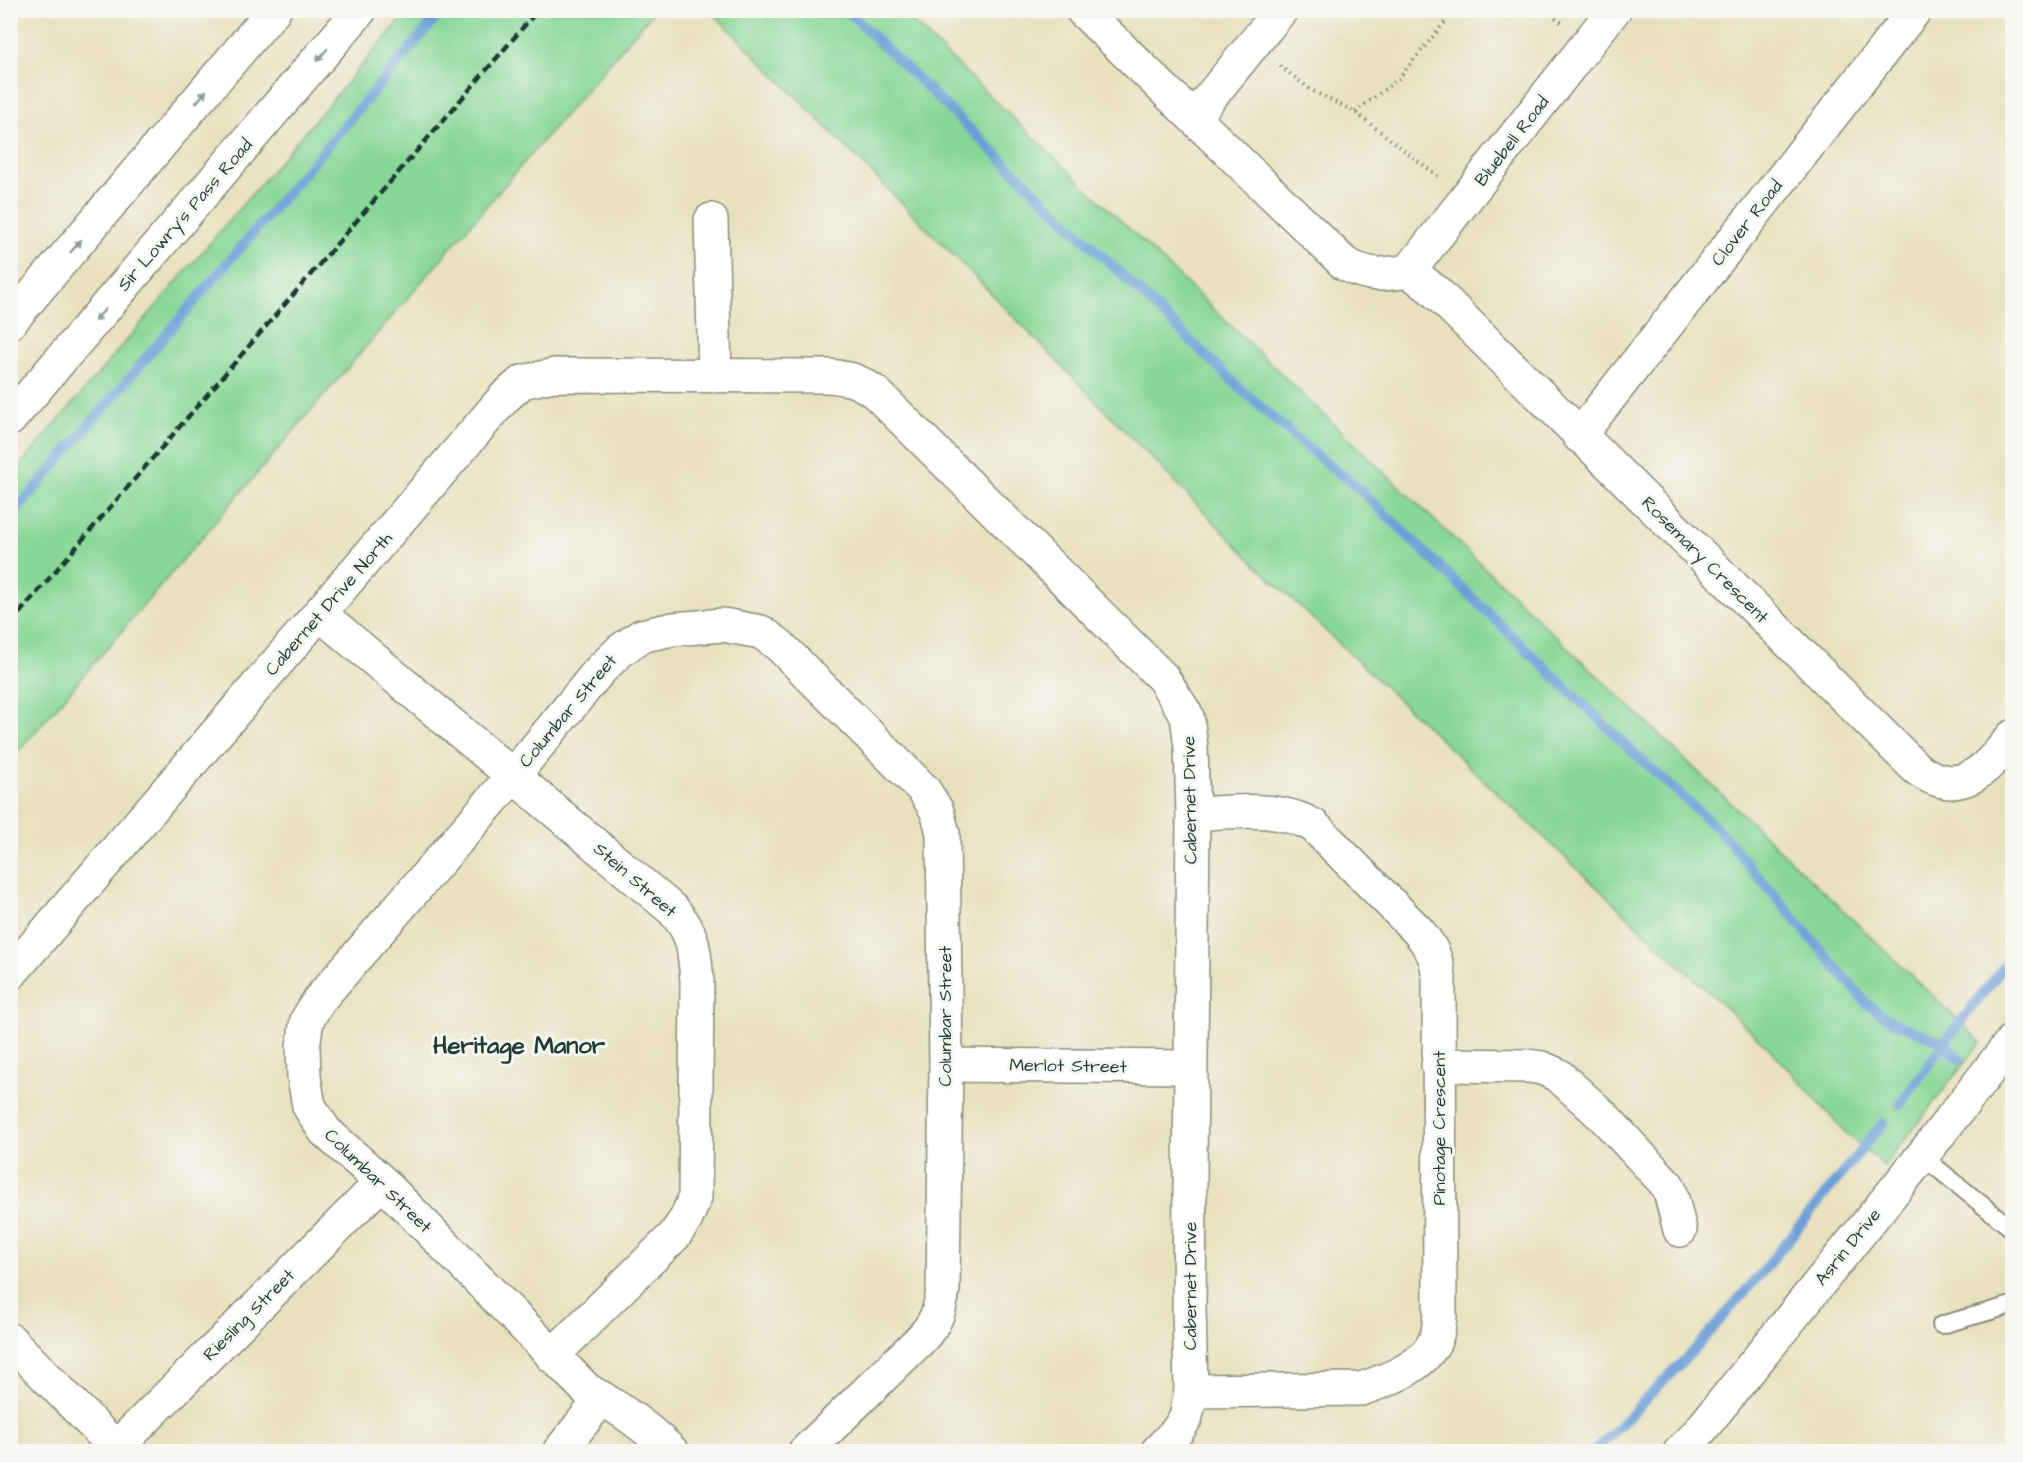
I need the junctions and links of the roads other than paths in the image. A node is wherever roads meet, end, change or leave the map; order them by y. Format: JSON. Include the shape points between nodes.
{"nodes":[{"id":1,"x":274,"y":10,"type":"edge"},
{"id":2,"x":360,"y":10,"type":"edge"},
{"id":3,"x":1082,"y":10,"type":"edge"},
{"id":4,"x":1281,"y":10,"type":"edge"},
{"id":5,"x":1614,"y":10,"type":"edge"},
{"id":6,"x":1915,"y":10,"type":"edge"},
{"id":7,"x":1194,"y":117,"type":"junction"},
{"id":8,"x":711,"y":220,"type":"dead end"},
{"id":9,"x":1409,"y":271,"type":"junction"},
{"id":10,"x":10,"y":322,"type":"edge"},
{"id":11,"x":715,"y":375,"type":"junction"},
{"id":12,"x":10,"y":419,"type":"edge"},
{"id":13,"x":1579,"y":436,"type":"junction"},
{"id":14,"x":320,"y":614,"type":"junction"},
{"id":15,"x":2013,"y":737,"type":"edge"},
{"id":16,"x":512,"y":777,"type":"junction"},
{"id":17,"x":1193,"y":814,"type":"junction"},
{"id":18,"x":10,"y":974,"type":"edge"},
{"id":19,"x":2013,"y":1041,"type":"edge"},
{"id":20,"x":946,"y":1065,"type":"junction"},
{"id":21,"x":1438,"y":1065,"type":"junction"},
{"id":22,"x":1190,"y":1068,"type":"junction"},
{"id":23,"x":1922,"y":1156,"type":"junction"},
{"id":24,"x":382,"y":1182,"type":"junction"},
{"id":25,"x":2013,"y":1229,"type":"edge"},
{"id":26,"x":1680,"y":1230,"type":"dead end"},
{"id":27,"x":2013,"y":1305,"type":"edge"},
{"id":28,"x":1941,"y":1325,"type":"dead end"},
{"id":29,"x":10,"y":1340,"type":"edge"},
{"id":30,"x":552,"y":1356,"type":"junction"},
{"id":31,"x":1191,"y":1391,"type":"junction"},
{"id":32,"x":602,"y":1398,"type":"junction"},
{"id":33,"x":116,"y":1450,"type":"edge"},
{"id":34,"x":559,"y":1452,"type":"edge"},
{"id":35,"x":672,"y":1452,"type":"edge"},
{"id":36,"x":805,"y":1452,"type":"edge"},
{"id":37,"x":1157,"y":1452,"type":"edge"},
{"id":38,"x":1680,"y":1452,"type":"edge"}],
"edges":[{"from":10,"to":1,"type":"street","one_way":true},
{"from":2,"to":12,"type":"street","name":"Sir Lowry's Pass Road","one_way":true},
{"from":3,"to":7,"type":"street"},
{"from":4,"to":7,"type":"street"},
{"from":5,"to":9,"type":"street","name":"Bluebell Road"},
{"from":6,"to":13,"type":"street","name":"Clover Road"},
{"from":7,"to":9,"type":"street","via":[[1346,264],[1374,275]]},
{"from":8,"to":11,"type":"street"},
{"from":9,"to":13,"type":"street","name":"Rosemary Crescent","via":[[1435,291]]},
{"from":11,"to":14,"type":"street","name":"Cabernet Drive North","via":[[554,375],[522,382],[504,398]]},
{"from":11,"to":17,"type":"street","name":"Cabernet Drive","via":[[828,376],[852,379],[877,394],[1163,678],[1187,716]]},
{"from":13,"to":15,"type":"street","name":"Rosemary Crescent","via":[[1924,774],[1944,781],[1971,778],[1984,770]]},
{"from":14,"to":16,"type":"street","name":"Stein Street"},
{"from":14,"to":18,"type":"street","name":"Cabernet Drive North"},
{"from":16,"to":20,"type":"street","name":"Columbar Street","via":[[600,670],[641,636],[673,628],[723,626],[760,632],[779,645],[924,790],[937,811],[943,843]]},
{"from":16,"to":24,"type":"street","name":"Columbar Street","via":[[319,1000],[307,1020],[303,1047],[309,1106],[325,1131]]},
{"from":16,"to":30,"type":"street","name":"Stein Street","via":[[673,910],[686,925],[693,945],[697,981],[694,1197],[686,1219],[674,1236]]},
{"from":17,"to":21,"type":"street","name":"Pinotage Crescent","via":[[1264,811],[1301,818],[1314,826],[1418,931],[1431,947],[1439,977]]},
{"from":17,"to":22,"type":"street","name":"Cabernet Drive"},
{"from":19,"to":23,"type":"street","name":"Asrin Drive"},
{"from":20,"to":22,"type":"street","name":"Merlot Street"},
{"from":20,"to":36,"type":"street","name":"Columbar Street","via":[[940,1307],[933,1325],[920,1340]]},
{"from":21,"to":26,"type":"street","via":[[1528,1066],[1558,1076],[1605,1118],[1669,1187]]},
{"from":21,"to":31,"type":"street","name":"Pinotage Crescent","via":[[1440,1316],[1430,1350],[1410,1368],[1361,1389]]},
{"from":22,"to":31,"type":"street","name":"Cabernet Drive"},
{"from":23,"to":25,"type":"lane"},
{"from":23,"to":38,"type":"street","name":"Asrin Drive"},
{"from":24,"to":30,"type":"street","name":"Columbar Street"},
{"from":24,"to":33,"type":"street","name":"Riesling Street"},
{"from":27,"to":28,"type":"lane"},
{"from":29,"to":33,"type":"street"},
{"from":30,"to":32,"type":"street","name":"Columbar Street"},
{"from":31,"to":37,"type":"street","name":"Cabernet Drive","via":[[1186,1417]]},
{"from":32,"to":34,"type":"street"},
{"from":32,"to":35,"type":"street","name":"Columbar Street","via":[[655,1435]]}]}
